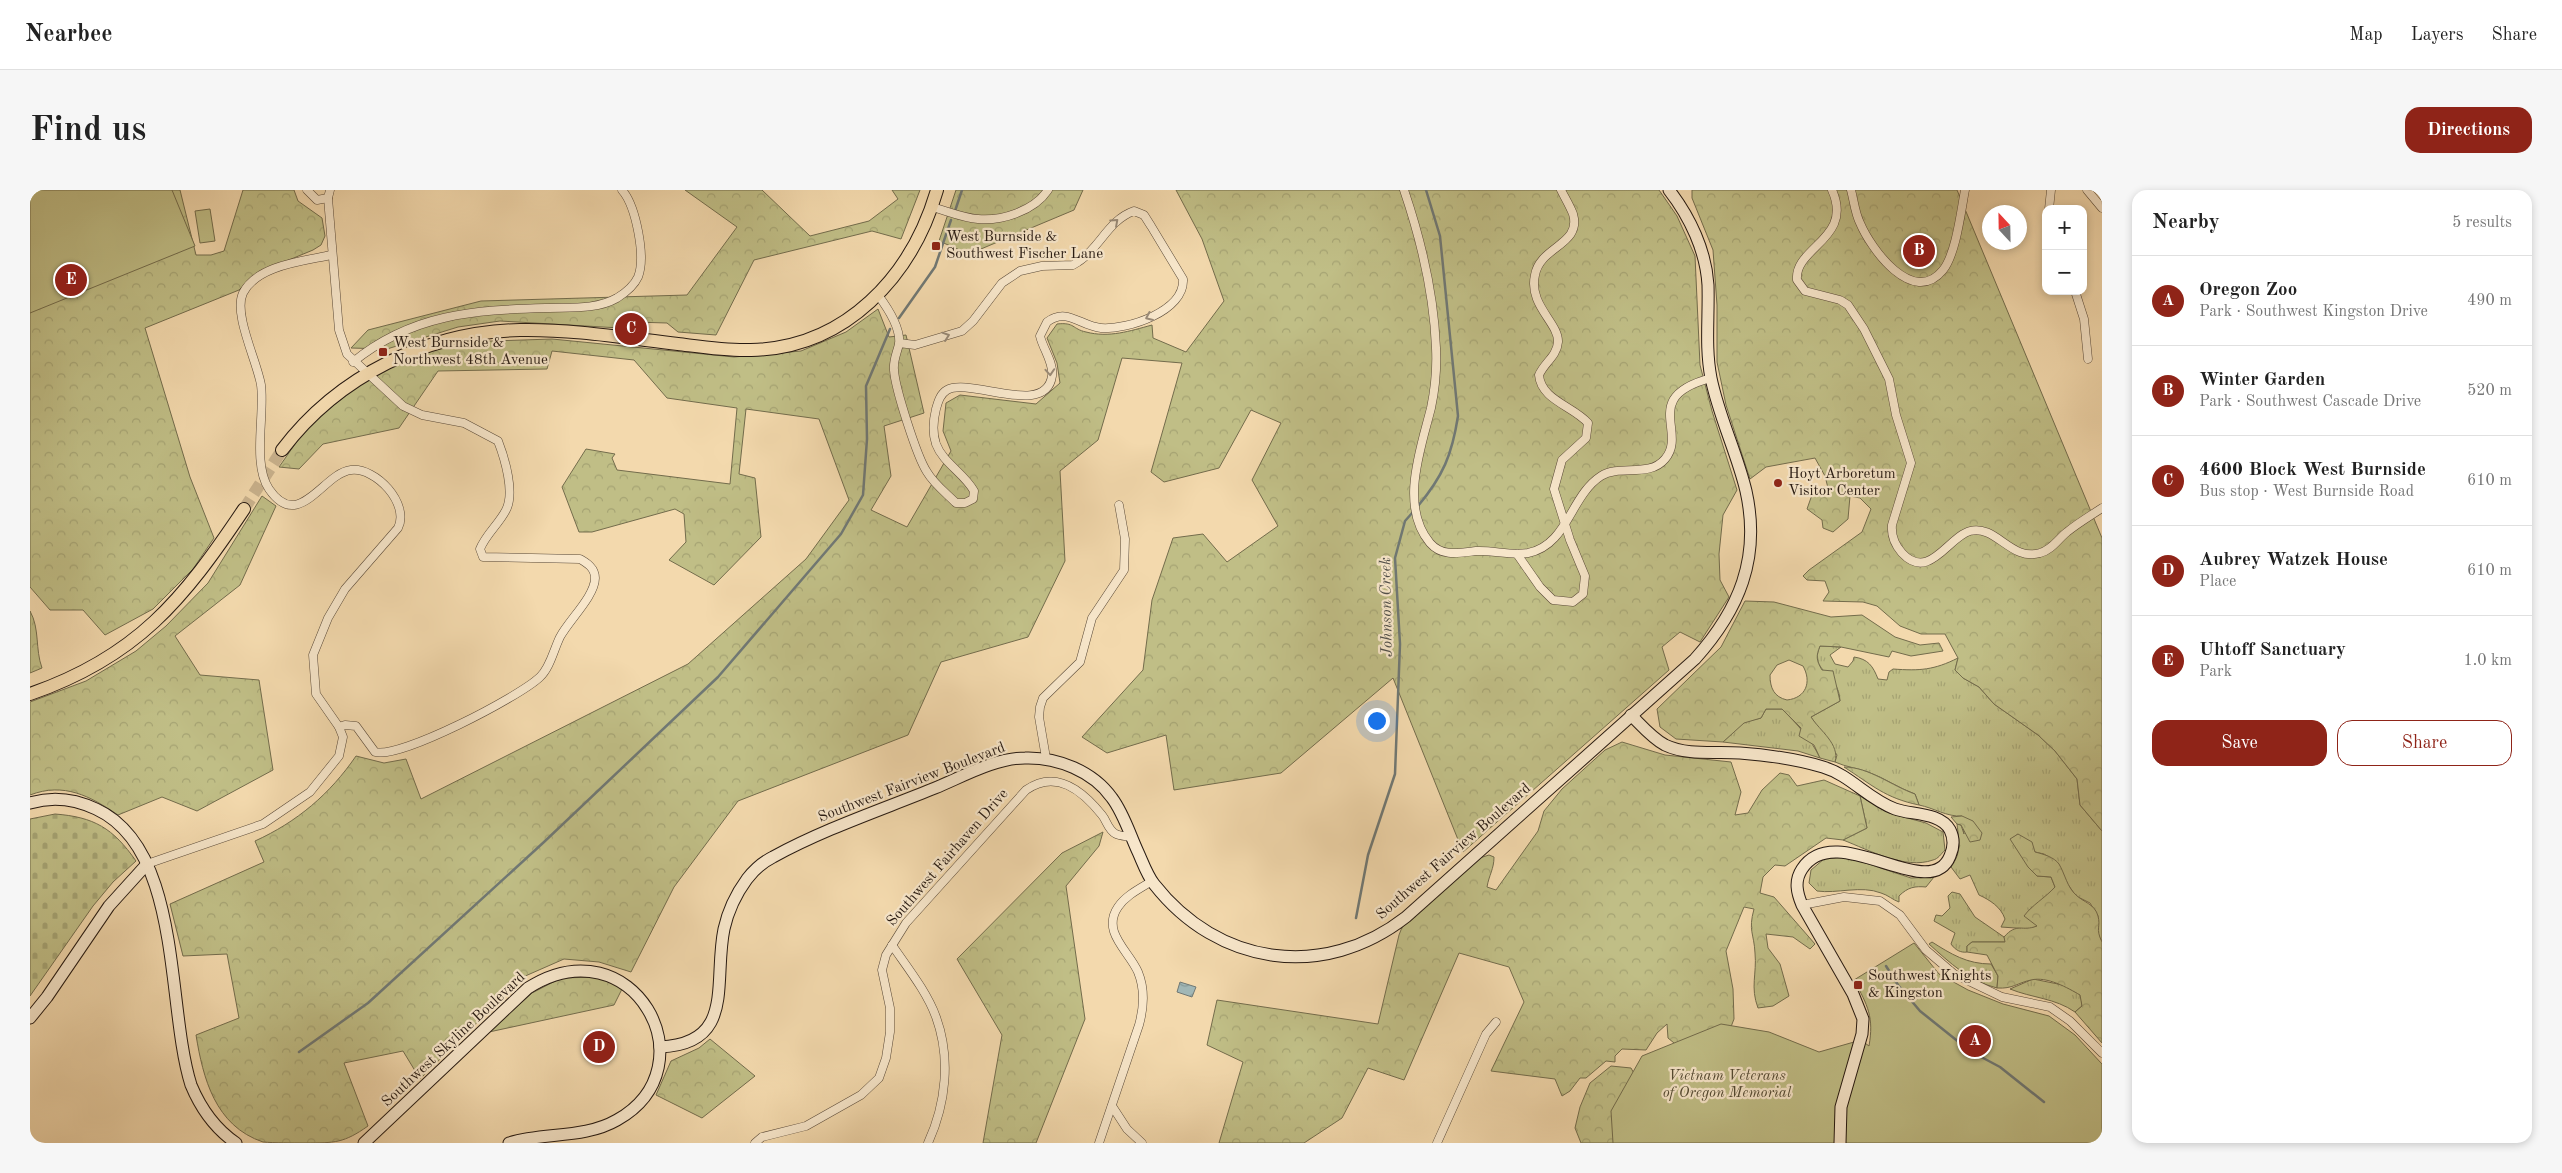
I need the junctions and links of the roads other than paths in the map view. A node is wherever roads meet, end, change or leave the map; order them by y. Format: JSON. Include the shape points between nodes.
{"nodes":[{"id":1,"x":307,"y":190,"type":"edge"},
{"id":2,"x":622,"y":190,"type":"edge"},
{"id":3,"x":937,"y":190,"type":"edge"},
{"id":4,"x":1048,"y":190,"type":"edge"},
{"id":5,"x":1404,"y":190,"type":"edge"},
{"id":6,"x":1561,"y":190,"type":"edge"},
{"id":7,"x":1669,"y":190,"type":"edge"},
{"id":8,"x":1832,"y":190,"type":"edge"},
{"id":9,"x":1851,"y":190,"type":"edge"},
{"id":10,"x":1965,"y":190,"type":"edge"},
{"id":11,"x":2051,"y":190,"type":"edge"},
{"id":12,"x":2087,"y":190,"type":"edge"},
{"id":13,"x":329,"y":194,"type":"edge"},
{"id":14,"x":2049,"y":205,"type":"edge"},
{"id":15,"x":932,"y":207,"type":"junction"},
{"id":16,"x":2102,"y":208,"type":"edge"},
{"id":17,"x":331,"y":255,"type":"junction"},
{"id":18,"x":878,"y":295,"type":"junction"},
{"id":19,"x":2076,"y":295,"type":"edge"},
{"id":20,"x":899,"y":343,"type":"junction"},
{"id":21,"x":2088,"y":359,"type":"dead end"},
{"id":22,"x":353,"y":362,"type":"junction"},
{"id":23,"x":366,"y":373,"type":"junction"},
{"id":24,"x":1711,"y":378,"type":"junction"},
{"id":25,"x":282,"y":450,"type":"tunnel mouth"},
{"id":26,"x":1119,"y":505,"type":"dead end"},
{"id":27,"x":2102,"y":508,"type":"edge"},
{"id":28,"x":244,"y":509,"type":"tunnel mouth"},
{"id":29,"x":1565,"y":523,"type":"junction"},
{"id":30,"x":1517,"y":554,"type":"junction"},
{"id":31,"x":30,"y":694,"type":"edge"},
{"id":32,"x":1631,"y":715,"type":"junction"},
{"id":33,"x":339,"y":727,"type":"junction"},
{"id":34,"x":1046,"y":758,"type":"junction"},
{"id":35,"x":30,"y":803,"type":"edge"},
{"id":36,"x":1131,"y":837,"type":"junction"},
{"id":37,"x":147,"y":864,"type":"junction"},
{"id":38,"x":1152,"y":881,"type":"junction"},
{"id":39,"x":1802,"y":905,"type":"junction"},
{"id":40,"x":892,"y":945,"type":"junction"},
{"id":41,"x":30,"y":1018,"type":"edge"},
{"id":42,"x":1496,"y":1022,"type":"dead end"},
{"id":43,"x":660,"y":1047,"type":"junction"},
{"id":44,"x":2102,"y":1053,"type":"edge"},
{"id":45,"x":1112,"y":1106,"type":"junction"},
{"id":46,"x":236,"y":1143,"type":"edge"},
{"id":47,"x":364,"y":1143,"type":"edge"},
{"id":48,"x":509,"y":1143,"type":"edge"},
{"id":49,"x":755,"y":1143,"type":"edge"},
{"id":50,"x":928,"y":1143,"type":"edge"},
{"id":51,"x":1099,"y":1143,"type":"edge"},
{"id":52,"x":1142,"y":1143,"type":"edge"},
{"id":53,"x":1437,"y":1143,"type":"edge"},
{"id":54,"x":1840,"y":1143,"type":"edge"}],
"edges":[{"from":1,"to":13,"type":"street","via":[[317,200]]},
{"from":2,"to":22,"type":"street","via":[[632,206],[641,264],[633,285],[616,298],[592,306],[504,308],[442,318],[373,346]]},
{"from":3,"to":15,"type":"main road"},
{"from":4,"to":15,"type":"street","via":[[1036,203],[1010,215],[994,218],[977,219]]},
{"from":5,"to":30,"type":"street","via":[[1417,233],[1436,348],[1434,390],[1415,471],[1415,497],[1421,528],[1434,547],[1448,553],[1494,551]]},
{"from":6,"to":29,"type":"street","via":[[1573,216],[1573,231],[1541,259],[1534,278],[1534,290],[1541,310],[1557,333],[1558,342],[1556,352],[1539,375],[1540,385],[1547,394],[1582,415],[1588,423],[1586,438],[1565,456],[1556,476],[1555,496]]},
{"from":7,"to":24,"type":"street","name":"Southwest Fairview Boulevard","via":[[1689,221],[1706,269]]},
{"from":8,"to":27,"type":"street","via":[[1838,211],[1835,219],[1827,235],[1800,265],[1797,280],[1804,291],[1848,305],[1889,378],[1911,463],[1892,525],[1892,535],[1899,549],[1909,558],[1923,562],[1941,554],[1963,534],[1982,530],[2016,552],[2036,554],[2048,549]]},
{"from":9,"to":10,"type":"street","via":[[1861,226],[1881,256],[1906,280],[1919,282],[1934,278],[1947,264]]},
{"from":11,"to":14,"type":"street"},
{"from":12,"to":16,"type":"street"},
{"from":13,"to":17,"type":"street"},
{"from":15,"to":18,"type":"main road","via":[[909,257]]},
{"from":17,"to":22,"type":"street","via":[[339,330]]},
{"from":17,"to":33,"type":"street","via":[[261,275],[248,287],[241,301],[241,311],[262,392],[260,440],[267,486],[276,497],[293,504],[311,499],[341,473],[353,469],[383,485],[400,510],[398,528],[335,603],[313,655],[316,694]]},
{"from":18,"to":20,"type":"street","via":[[889,310]]},
{"from":18,"to":23,"type":"main road","via":[[839,325],[776,348],[736,350],[574,333],[510,331],[428,346]]},
{"from":19,"to":21,"type":"street","via":[[2084,319]]},
{"from":20,"to":20,"type":"street","one_way":true,"via":[[915,345],[962,330],[973,321],[1002,283],[1030,268],[1073,265],[1112,224],[1124,214],[1134,211],[1144,216],[1182,279],[1183,287],[1174,302],[1133,324],[1102,328],[1061,315],[1047,322],[1040,336],[1052,375],[1050,382],[1036,395],[1027,397],[958,388],[943,393],[935,411],[934,432],[941,455],[974,491],[973,499],[965,503],[956,503],[922,465],[895,378],[894,360]]},
{"from":22,"to":23,"type":"street"},
{"from":23,"to":25,"type":"main road","via":[[317,410]]},
{"from":23,"to":33,"type":"street","via":[[403,406],[422,415],[464,423],[498,442],[506,462],[507,509],[485,537],[480,549],[483,557],[580,559],[591,566],[595,576],[594,588],[561,636],[542,676],[516,695],[474,719],[390,752],[375,752],[356,726]]},
{"from":24,"to":29,"type":"street","via":[[1687,386],[1676,396],[1669,416],[1671,446],[1664,460],[1650,468],[1612,471],[1600,477],[1580,496]]},
{"from":24,"to":32,"type":"street","name":"Southwest Fairview Boulevard","via":[[1746,492],[1750,536],[1744,579],[1728,617],[1708,644]]},
{"from":26,"to":34,"type":"street","via":[[1125,539],[1124,570],[1092,618],[1080,662],[1043,698],[1039,722]]},
{"from":28,"to":31,"type":"main road","via":[[194,580],[144,632],[117,653],[82,673]]},
{"from":29,"to":30,"type":"street","via":[[1558,536],[1542,548]]},
{"from":29,"to":30,"type":"street","via":[[1584,576],[1585,586],[1578,599],[1557,602],[1548,597]]},
{"from":32,"to":38,"type":"street","name":"Southwest Fairview Boulevard","via":[[1406,917],[1385,933],[1358,946],[1318,955],[1286,957],[1240,948],[1185,917]]},
{"from":32,"to":39,"type":"street","via":[[1666,745],[1684,751],[1760,754],[1823,768],[1847,779],[1881,803],[1936,819],[1949,830],[1953,842],[1950,855],[1946,863],[1936,869],[1908,870],[1840,851],[1819,854],[1806,864],[1799,875],[1797,890]]},
{"from":33,"to":37,"type":"street","via":[[343,744],[336,761],[317,786],[291,806],[263,824]]},
{"from":34,"to":36,"type":"street","name":"Southwest Fairview Boulevard","via":[[1072,767],[1099,784],[1114,800]]},
{"from":34,"to":43,"type":"street","name":"Southwest Fairview Boulevard","via":[[1018,758],[995,764],[814,837],[764,863],[741,888],[728,915],[717,1008],[711,1024],[703,1034],[683,1045]]},
{"from":35,"to":37,"type":"street","via":[[64,799],[101,811],[130,834]]},
{"from":36,"to":38,"type":"street","name":"Southwest Fairview Boulevard"},
{"from":36,"to":40,"type":"street","name":"Southwest Fairhaven Drive","via":[[1110,830],[1090,800],[1074,788],[1049,780],[1041,781],[1026,790],[906,923]]},
{"from":37,"to":41,"type":"street","via":[[109,906]]},
{"from":37,"to":46,"type":"street","via":[[161,906],[189,1077],[197,1100],[208,1117]]},
{"from":38,"to":45,"type":"street","via":[[1125,899],[1114,917],[1115,938],[1138,974],[1143,1005]]},
{"from":39,"to":44,"type":"street","via":[[1844,897],[1880,901],[1900,915],[1926,950],[1954,974],[2002,997],[2050,1007],[2070,1020]]},
{"from":39,"to":54,"type":"street","via":[[1853,994],[1863,1019],[1862,1034],[1841,1107]]},
{"from":40,"to":49,"type":"street","name":"Southwest Fairhaven Drive","via":[[882,970],[890,1008],[890,1032],[879,1078],[861,1095],[806,1126],[762,1137]]},
{"from":40,"to":50,"type":"street","via":[[936,1015],[946,1060],[935,1128]]},
{"from":42,"to":53,"type":"street","via":[[1486,1034]]},
{"from":43,"to":47,"type":"street","name":"Southwest Skyline Boulevard","via":[[649,1009],[624,983],[592,972],[556,975],[528,988]]},
{"from":43,"to":48,"type":"street","name":"Southwest Skyline Boulevard","via":[[655,1076],[646,1095],[625,1115],[589,1131]]},
{"from":45,"to":51,"type":"street"},
{"from":45,"to":52,"type":"street"}]}
